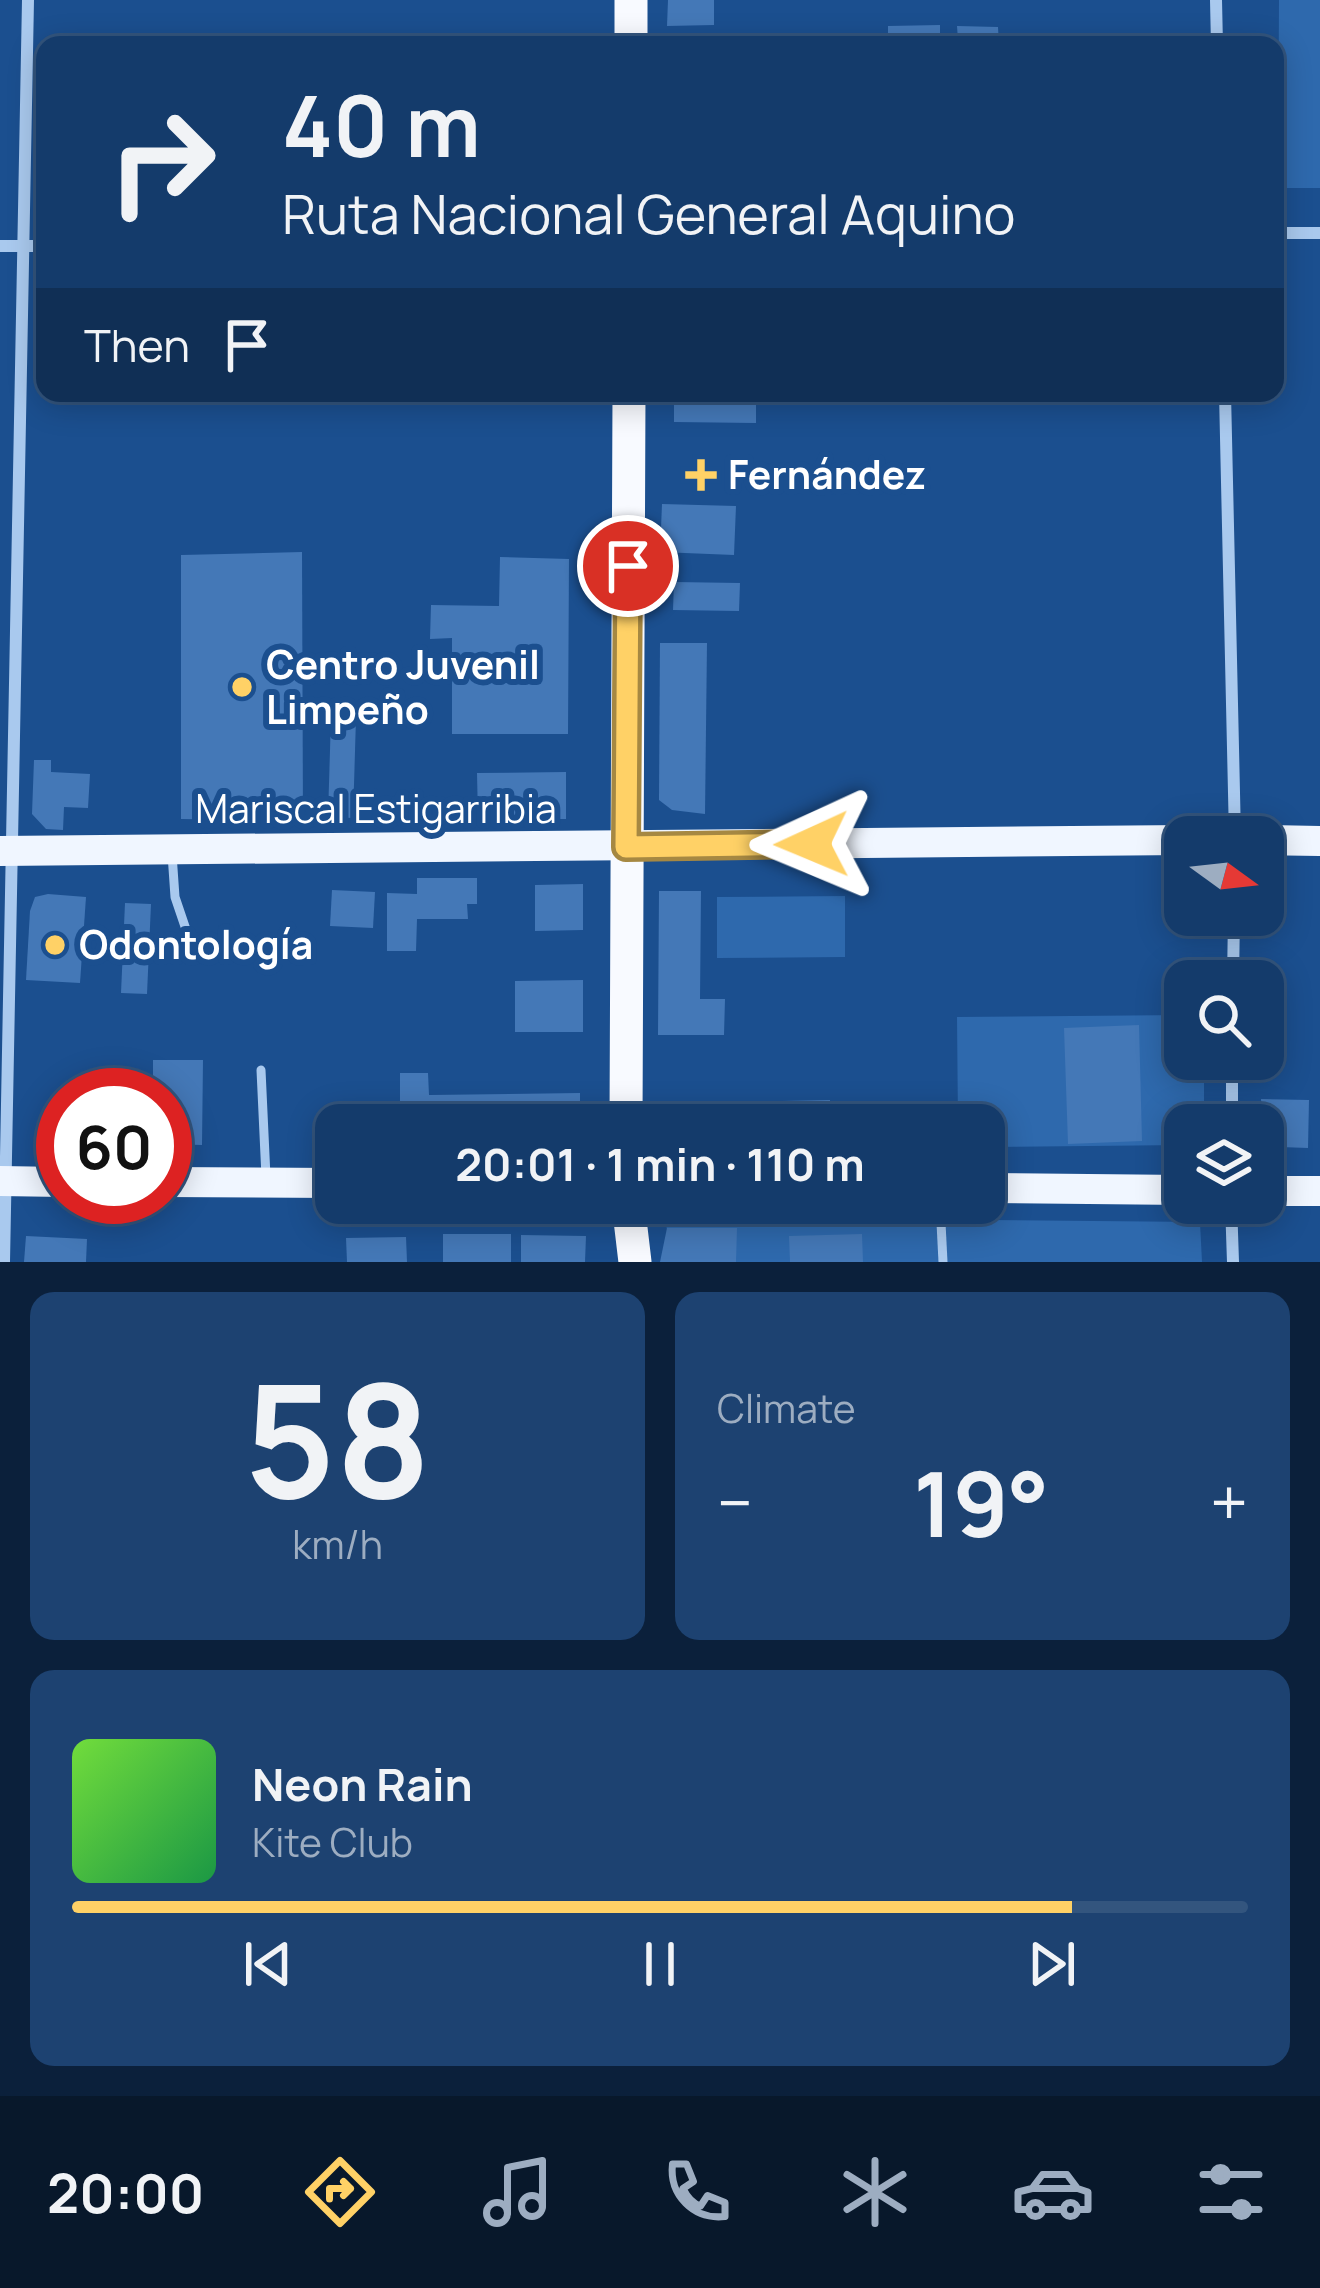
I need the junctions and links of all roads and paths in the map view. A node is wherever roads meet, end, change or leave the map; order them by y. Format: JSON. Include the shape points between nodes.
{"nodes":[{"id":1,"x":28,"y":0,"type":"edge"},
{"id":2,"x":631,"y":0,"type":"edge"},
{"id":3,"x":1216,"y":0,"type":"edge"},
{"id":4,"x":631,"y":36,"type":"edge"},
{"id":5,"x":1217,"y":36,"type":"edge"},
{"id":6,"x":1284,"y":233,"type":"edge"},
{"id":7,"x":1320,"y":233,"type":"edge"},
{"id":8,"x":23,"y":246,"type":"junction"},
{"id":9,"x":36,"y":246,"type":"edge"},
{"id":10,"x":0,"y":247,"type":"edge"},
{"id":11,"x":629,"y":402,"type":"edge"},
{"id":12,"x":1225,"y":402,"type":"edge"},
{"id":13,"x":1235,"y":816,"type":"edge"},
{"id":14,"x":1164,"y":840,"type":"edge"},
{"id":15,"x":1284,"y":840,"type":"edge"},
{"id":16,"x":1320,"y":841,"type":"edge"},
{"id":17,"x":626,"y":847,"type":"junction"},
{"id":18,"x":172,"y":849,"type":"junction"},
{"id":19,"x":5,"y":851,"type":"edge"},
{"id":20,"x":195,"y":956,"type":"dead end"},
{"id":21,"x":261,"y":1070,"type":"dead end"},
{"id":22,"x":626,"y":1104,"type":"edge"},
{"id":23,"x":2,"y":1181,"type":"edge"},
{"id":24,"x":36,"y":1181,"type":"edge"},
{"id":25,"x":192,"y":1182,"type":"edge"},
{"id":26,"x":266,"y":1183,"type":"junction"},
{"id":27,"x":315,"y":1183,"type":"edge"},
{"id":28,"x":1005,"y":1188,"type":"edge"},
{"id":29,"x":1164,"y":1190,"type":"edge"},
{"id":30,"x":1284,"y":1190,"type":"edge"},
{"id":31,"x":1320,"y":1190,"type":"edge"},
{"id":32,"x":630,"y":1224,"type":"edge"},
{"id":33,"x":941,"y":1224,"type":"edge"},
{"id":34,"x":1232,"y":1224,"type":"edge"},
{"id":35,"x":4,"y":1262,"type":"edge"},
{"id":36,"x":635,"y":1262,"type":"edge"},
{"id":37,"x":944,"y":1262,"type":"edge"},
{"id":38,"x":1233,"y":1262,"type":"edge"}],
"edges":[{"from":1,"to":8,"type":"street"},
{"from":2,"to":4,"type":"highway"},
{"from":3,"to":5,"type":"street"},
{"from":6,"to":7,"type":"street"},
{"from":8,"to":9,"type":"street"},
{"from":8,"to":10,"type":"street"},
{"from":8,"to":19,"type":"street"},
{"from":11,"to":17,"type":"highway"},
{"from":12,"to":13,"type":"street"},
{"from":14,"to":17,"type":"main road","name":"Mariscal Estigarribia"},
{"from":15,"to":16,"type":"main road"},
{"from":17,"to":18,"type":"main road","name":"Mariscal Estigarribia"},
{"from":17,"to":22,"type":"highway"},
{"from":18,"to":19,"type":"main road","name":"Mariscal Estigarribia"},
{"from":18,"to":20,"type":"lane","via":[[175,897]]},
{"from":19,"to":23,"type":"street"},
{"from":21,"to":26,"type":"lane"},
{"from":23,"to":24,"type":"main road"},
{"from":23,"to":35,"type":"street"},
{"from":25,"to":26,"type":"main road"},
{"from":26,"to":27,"type":"main road"},
{"from":28,"to":29,"type":"main road"},
{"from":30,"to":31,"type":"main road"},
{"from":32,"to":36,"type":"highway"},
{"from":33,"to":37,"type":"lane"},
{"from":34,"to":38,"type":"street"}]}
